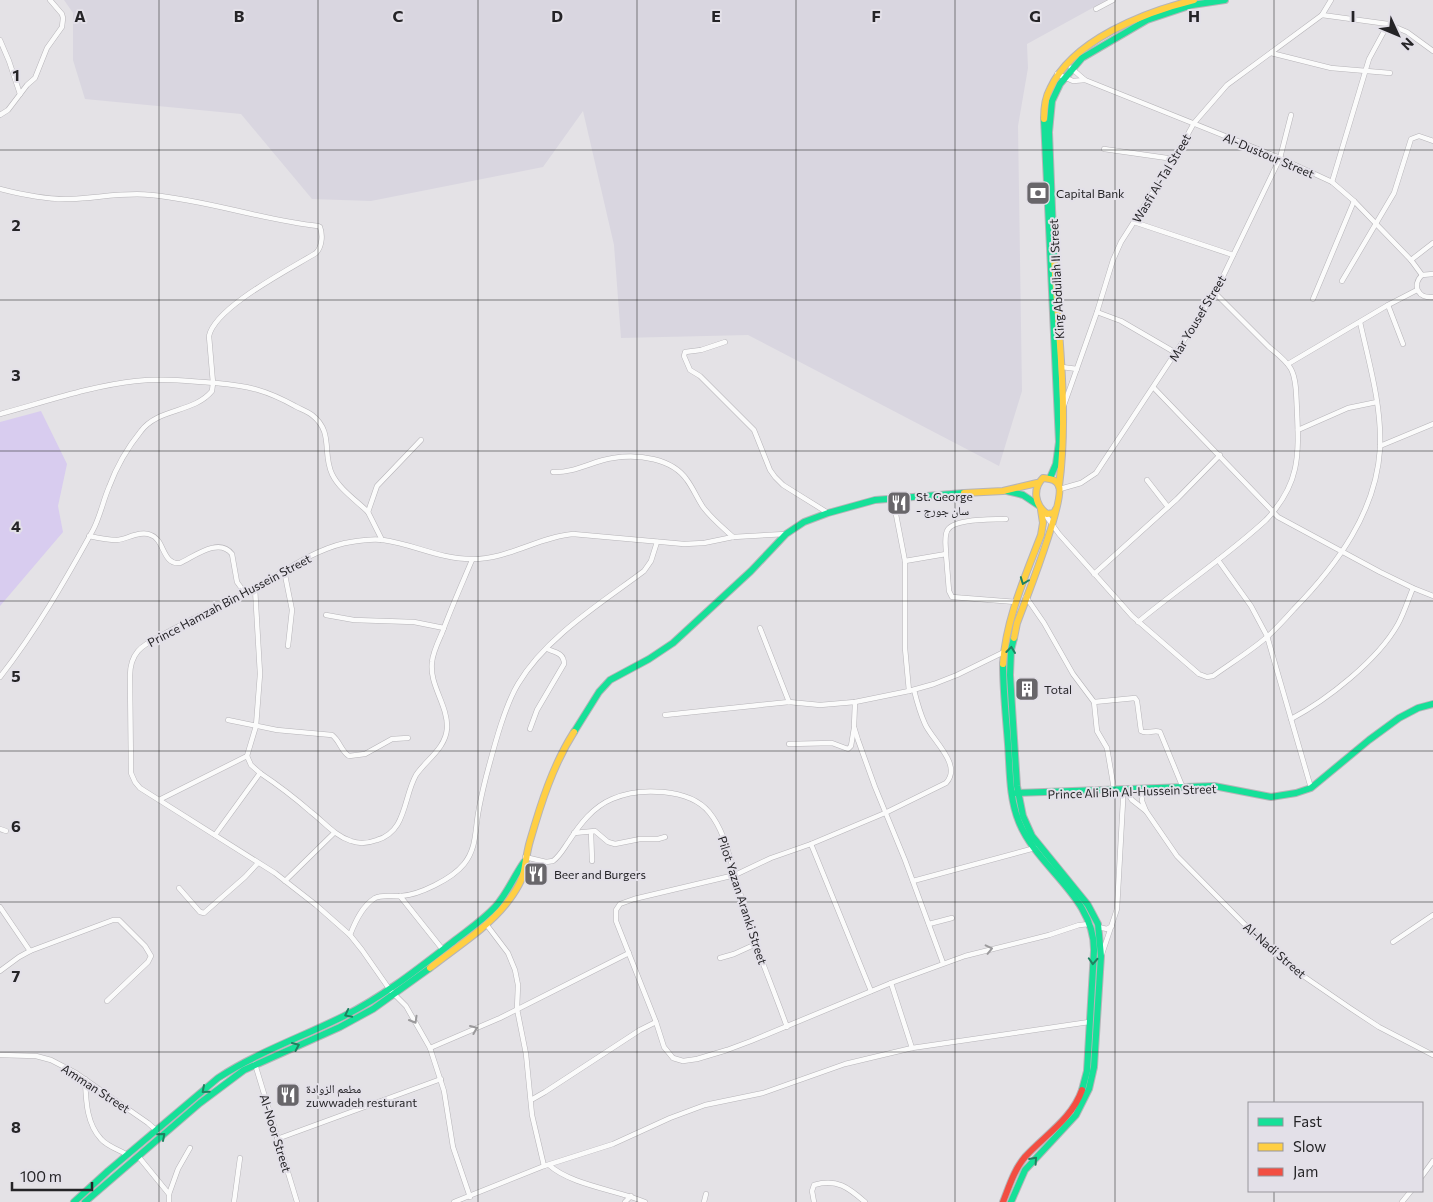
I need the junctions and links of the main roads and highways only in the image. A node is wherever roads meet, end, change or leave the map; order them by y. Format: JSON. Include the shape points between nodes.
{"nodes":[{"id":1,"x":1195,"y":0,"type":"edge"},
{"id":2,"x":1225,"y":0,"type":"edge"},
{"id":3,"x":1069,"y":66,"type":"junction"},
{"id":4,"x":1050,"y":478,"type":"junction"},
{"id":5,"x":1037,"y":483,"type":"junction"},
{"id":6,"x":1060,"y":488,"type":"junction"},
{"id":7,"x":1003,"y":491,"type":"junction"},
{"id":8,"x":1042,"y":509,"type":"junction"},
{"id":9,"x":1056,"y":509,"type":"junction"},
{"id":10,"x":1433,"y":704,"type":"edge"},
{"id":11,"x":1015,"y":793,"type":"junction"},
{"id":12,"x":1036,"y":847,"type":"junction"},
{"id":13,"x":525,"y":860,"type":"junction"},
{"id":14,"x":392,"y":992,"type":"junction"},
{"id":15,"x":74,"y":1202,"type":"edge"},
{"id":16,"x":85,"y":1202,"type":"edge"},
{"id":17,"x":1004,"y":1202,"type":"edge"},
{"id":18,"x":1010,"y":1202,"type":"edge"}],
"edges":[{"from":1,"to":3,"type":"main road","name":"King Abdullah II Street","via":[[1174,4],[1145,16],[1092,44]]},
{"from":2,"to":3,"type":"main road","name":"King Abdullah II Street","via":[[1177,8],[1147,20]]},
{"from":3,"to":4,"type":"main road","name":"King Abdullah II Street","via":[[1057,74],[1046,98],[1044,120],[1059,442]]},
{"from":3,"to":6,"type":"main road","name":"King Abdullah II Street","via":[[1052,101],[1049,132],[1062,367]]},
{"from":4,"to":5,"type":"main road","via":[[1043,478]]},
{"from":4,"to":6,"type":"main road"},
{"from":5,"to":7,"type":"main road"},
{"from":5,"to":8,"type":"main road","via":[[1036,495]]},
{"from":6,"to":9,"type":"main road"},
{"from":7,"to":8,"type":"main road","via":[[1023,495]]},
{"from":7,"to":13,"type":"main road","via":[[875,500],[804,522],[786,534],[673,643],[610,680],[599,692],[566,744],[542,798]]},
{"from":8,"to":9,"type":"main road","via":[[1051,514]]},
{"from":8,"to":11,"type":"main road","one_way":true,"via":[[1041,535],[1016,602],[1004,652],[1003,682]]},
{"from":11,"to":9,"type":"main road","one_way":true,"via":[[1011,650],[1017,623],[1053,527]]},
{"from":10,"to":11,"type":"main road","name":"Prince Ali Bin Al-Hussein Street","via":[[1399,718],[1310,788],[1296,793],[1271,796],[1214,786]]},
{"from":11,"to":12,"type":"main road","via":[[1017,817]]},
{"from":12,"to":17,"type":"main road","one_way":true,"via":[[1078,903],[1090,924],[1094,941],[1085,1082],[1077,1102],[1066,1117],[1024,1158]]},
{"from":18,"to":12,"type":"main road","one_way":true,"via":[[1025,1171],[1077,1116],[1092,1085],[1101,956],[1098,927],[1088,905]]},
{"from":13,"to":14,"type":"main road","via":[[495,907]]},
{"from":13,"to":14,"type":"main road","via":[[524,871],[512,895],[486,924]]},
{"from":14,"to":15,"type":"main road","one_way":true,"via":[[236,1066]]},
{"from":16,"to":14,"type":"main road","one_way":true,"via":[[230,1079],[255,1064],[340,1027],[373,1009]]}]}
